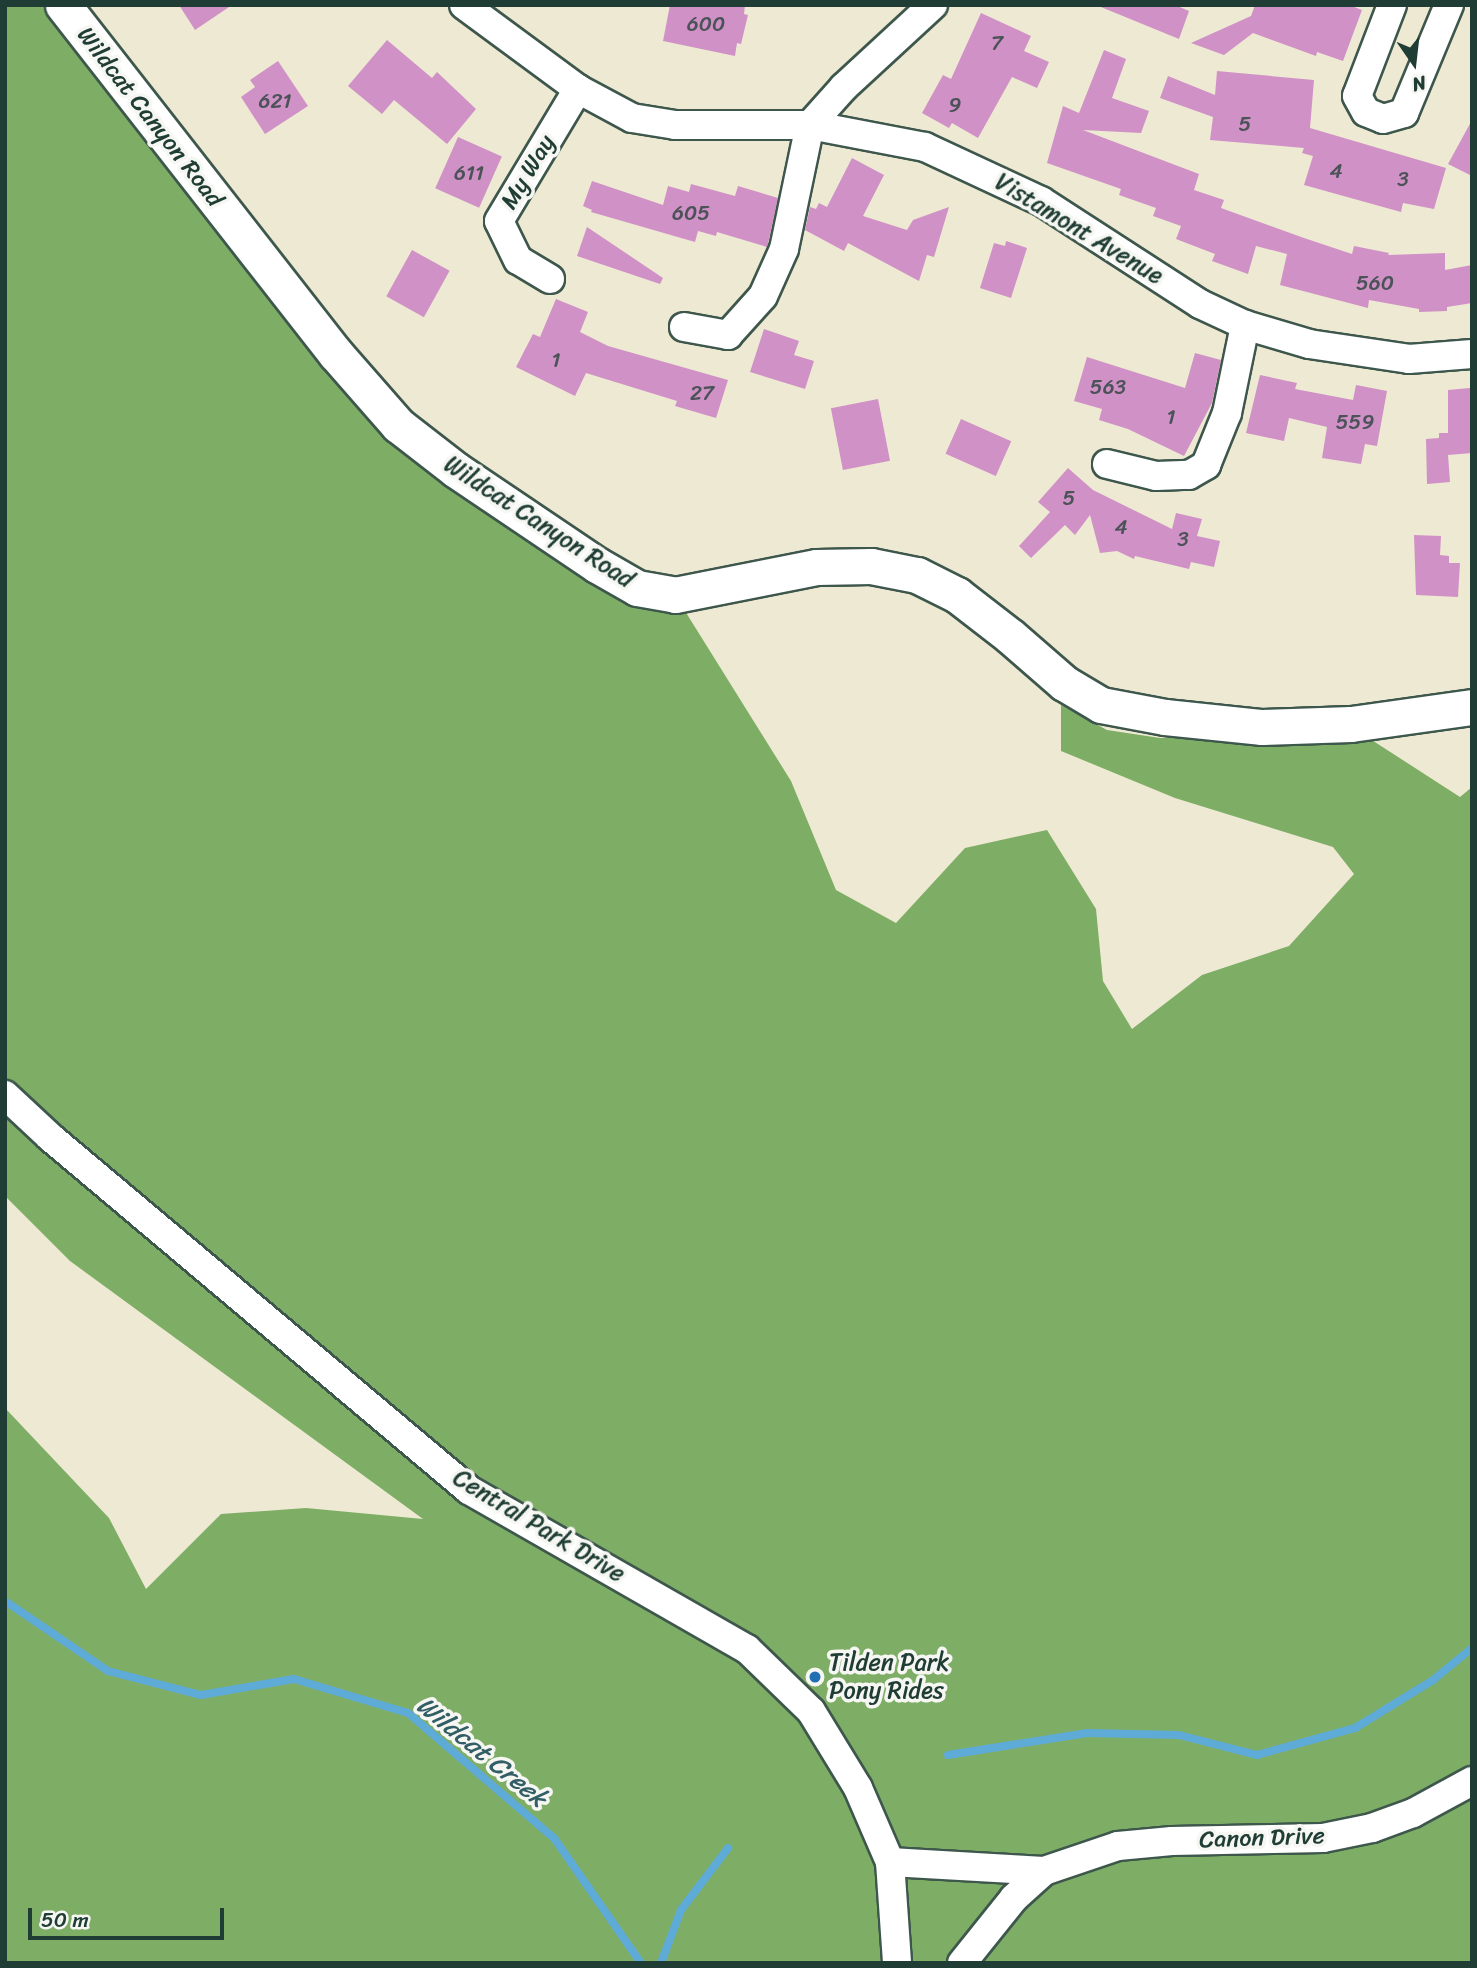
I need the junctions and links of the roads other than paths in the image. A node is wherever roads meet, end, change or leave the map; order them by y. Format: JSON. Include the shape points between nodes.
{"nodes":[{"id":1,"x":63,"y":5,"type":"edge"},
{"id":2,"x":464,"y":5,"type":"edge"},
{"id":3,"x":933,"y":5,"type":"edge"},
{"id":4,"x":1392,"y":5,"type":"edge"},
{"id":5,"x":1449,"y":5,"type":"edge"},
{"id":6,"x":578,"y":89,"type":"junction"},
{"id":7,"x":810,"y":125,"type":"junction"},
{"id":8,"x":551,"y":279,"type":"dead end"},
{"id":9,"x":1245,"y":325,"type":"junction"},
{"id":10,"x":684,"y":327,"type":"dead end"},
{"id":11,"x":1472,"y":354,"type":"edge"},
{"id":12,"x":1107,"y":464,"type":"dead end"},
{"id":13,"x":1472,"y":707,"type":"edge"},
{"id":14,"x":5,"y":1095,"type":"edge"},
{"id":15,"x":1472,"y":1780,"type":"edge"},
{"id":16,"x":890,"y":1862,"type":"junction"},
{"id":17,"x":1044,"y":1871,"type":"junction"},
{"id":18,"x":897,"y":1963,"type":"edge"},
{"id":19,"x":962,"y":1963,"type":"edge"}],
"edges":[{"from":1,"to":13,"type":"street","name":"Wildcat Canyon Road","via":[[326,342],[398,425],[456,470],[637,588],[675,595],[816,567],[871,566],[916,575],[957,595],[1064,684],[1101,705],[1165,717],[1262,726],[1351,724]]},
{"from":2,"to":6,"type":"street","name":"Vistamont Avenue"},
{"from":3,"to":7,"type":"street"},
{"from":4,"to":5,"type":"street","via":[[1357,96],[1366,112],[1384,119],[1404,113]]},
{"from":6,"to":7,"type":"street","name":"Vistamont Avenue","via":[[632,118],[675,125]]},
{"from":6,"to":8,"type":"street","name":"My Way","via":[[499,221],[518,260]]},
{"from":7,"to":9,"type":"street","name":"Vistamont Avenue","via":[[925,147],[989,174],[1041,201],[1200,304]]},
{"from":7,"to":10,"type":"street","via":[[784,249],[763,296],[727,335]]},
{"from":9,"to":11,"type":"street","name":"Vistamont Avenue","via":[[1309,344],[1409,359]]},
{"from":9,"to":12,"type":"street","via":[[1227,413],[1206,465],[1189,475],[1156,476]]},
{"from":14,"to":16,"type":"street","name":"Central Park Drive","via":[[469,1490],[747,1649],[811,1711],[825,1731],[859,1788]]},
{"from":15,"to":17,"type":"street","name":"Canon Drive","via":[[1413,1813],[1372,1828],[1323,1838],[1118,1846]]},
{"from":16,"to":17,"type":"street","name":"Canon Drive"},
{"from":16,"to":18,"type":"street","name":"Central Park Drive"},
{"from":17,"to":19,"type":"street","name":"Canon Drive","via":[[1006,1907]]}]}
